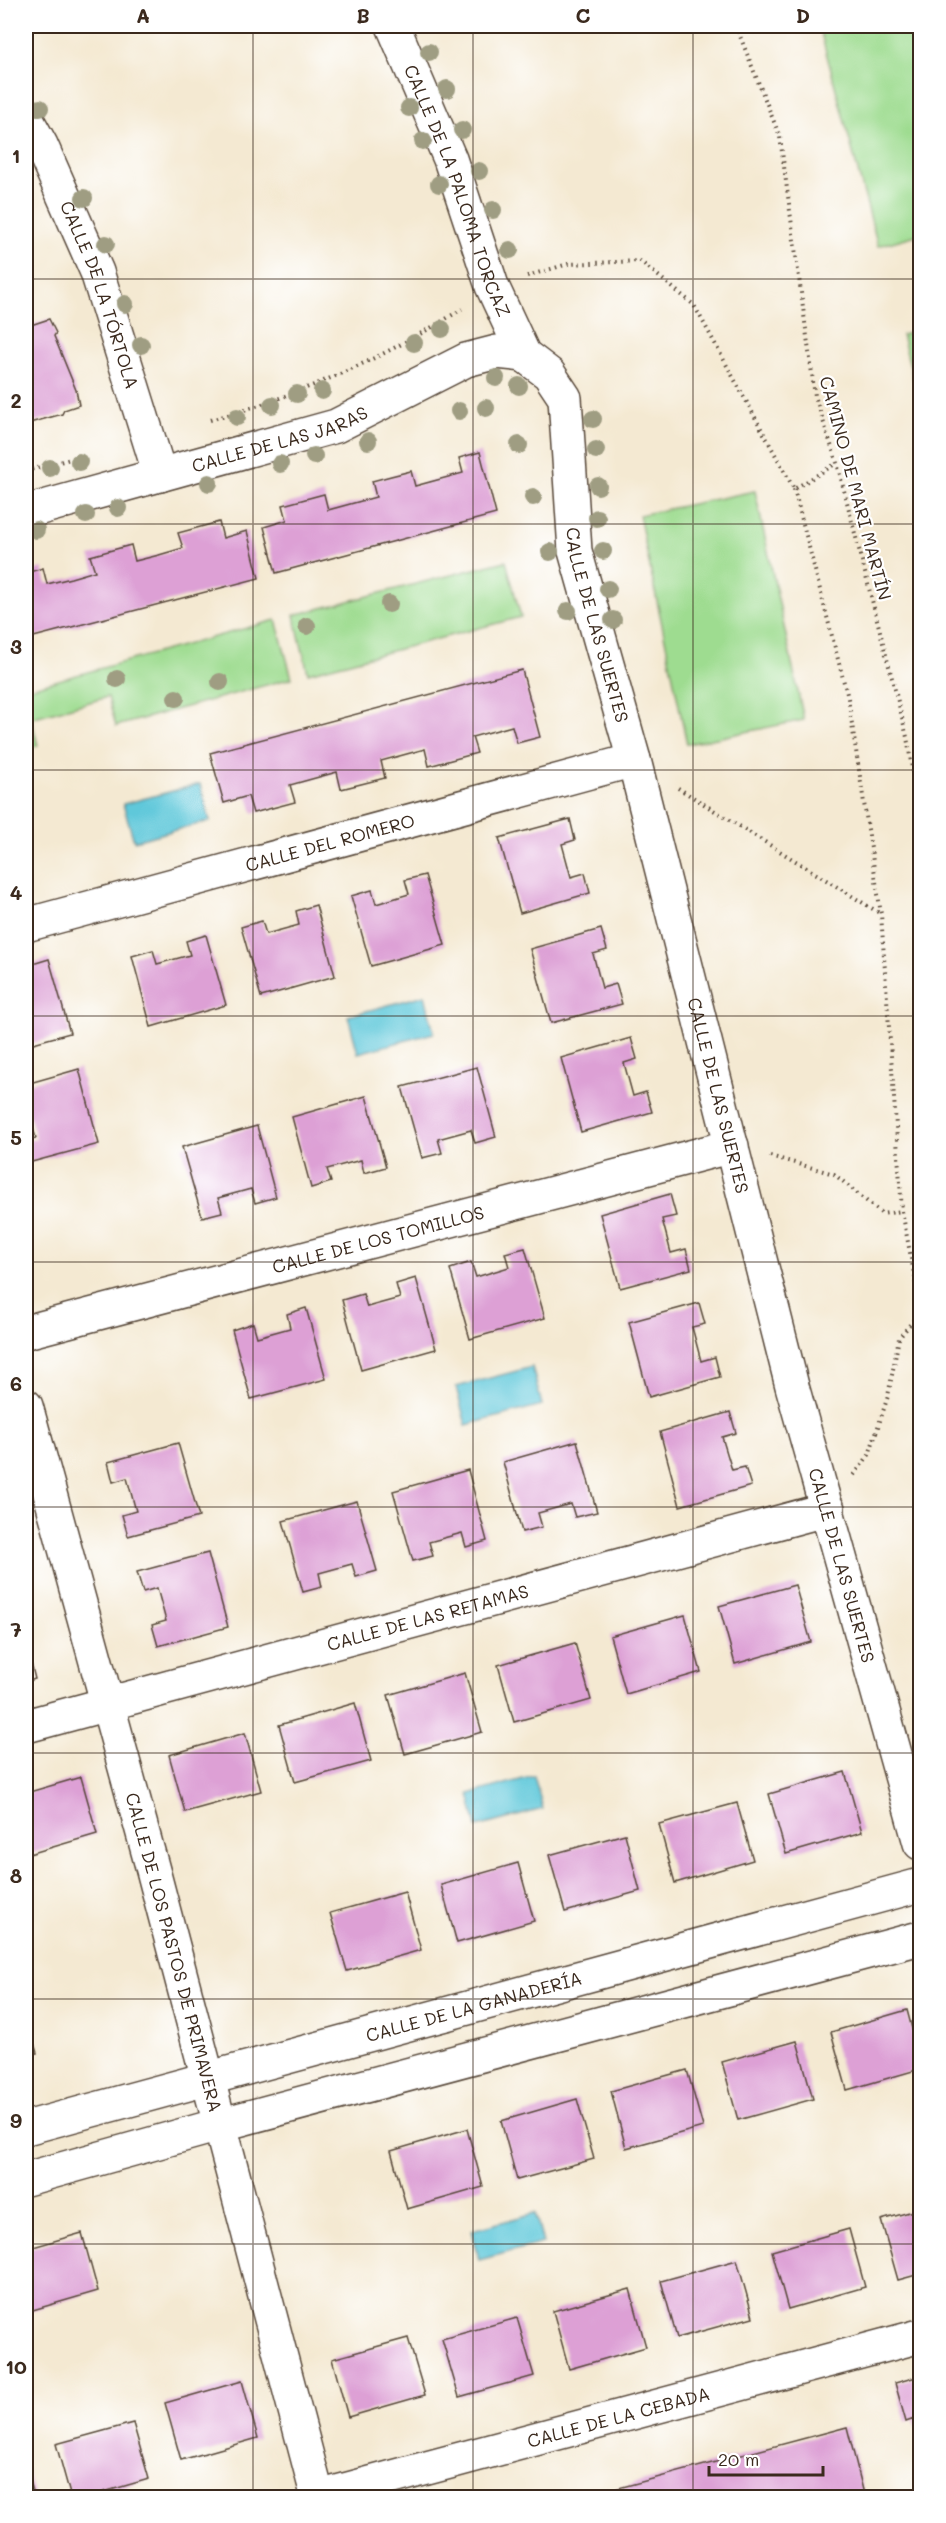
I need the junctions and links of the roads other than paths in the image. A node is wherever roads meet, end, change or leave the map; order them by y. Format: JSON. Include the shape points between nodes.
{"nodes":[{"id":1,"x":393,"y":26,"type":"edge"},
{"id":2,"x":26,"y":118,"type":"edge"},
{"id":3,"x":524,"y":355,"type":"junction"},
{"id":4,"x":160,"y":476,"type":"junction"},
{"id":5,"x":26,"y":512,"type":"edge"},
{"id":6,"x":634,"y":760,"type":"junction"},
{"id":7,"x":26,"y":925,"type":"edge"},
{"id":8,"x":732,"y":1146,"type":"junction"},
{"id":9,"x":26,"y":1332,"type":"edge"},
{"id":10,"x":26,"y":1406,"type":"edge"},
{"id":11,"x":828,"y":1509,"type":"junction"},
{"id":12,"x":108,"y":1704,"type":"junction"},
{"id":13,"x":26,"y":1726,"type":"edge"},
{"id":14,"x":921,"y":1843,"type":"edge"},
{"id":15,"x":921,"y":1885,"type":"edge"},
{"id":16,"x":921,"y":1938,"type":"edge"},
{"id":17,"x":207,"y":2079,"type":"junction"},
{"id":18,"x":219,"y":2125,"type":"junction"},
{"id":19,"x":26,"y":2128,"type":"edge"},
{"id":20,"x":26,"y":2179,"type":"edge"},
{"id":21,"x":921,"y":2336,"type":"edge"},
{"id":22,"x":317,"y":2497,"type":"edge"}],
"edges":[{"from":1,"to":3,"type":"street","name":"CALLE DE LA PALOMA TORCAZ","via":[[450,159],[494,291]]},
{"from":2,"to":4,"type":"street","name":"CALLE DE LA TÓRTOLA","via":[[97,272]]},
{"from":3,"to":4,"type":"street","name":"CALLE DE LAS JARAS","via":[[497,352],[466,360],[336,426]]},
{"from":3,"to":6,"type":"street","name":"CALLE DE LAS SUERTES","via":[[549,374],[565,398],[575,551]]},
{"from":4,"to":5,"type":"street","name":"CALLE DE LAS JARAS"},
{"from":6,"to":7,"type":"street","name":"CALLE DEL ROMERO"},
{"from":6,"to":8,"type":"street","name":"CALLE DE LAS SUERTES"},
{"from":8,"to":9,"type":"street","name":"CALLE DE LOS TOMILLOS"},
{"from":8,"to":11,"type":"street","name":"CALLE DE LAS SUERTES","via":[[792,1386]]},
{"from":10,"to":12,"type":"street","name":"CALLE DE LOS PASTOS DE PRIMAVERA"},
{"from":11,"to":12,"type":"street","name":"CALLE DE LAS RETAMAS"},
{"from":11,"to":14,"type":"street","name":"CALLE DE LAS SUERTES"},
{"from":12,"to":13,"type":"street","name":"CALLE DE LAS RETAMAS"},
{"from":12,"to":17,"type":"street","name":"CALLE DE LOS PASTOS DE PRIMAVERA"},
{"from":15,"to":17,"type":"street","name":"CALLE DE LA GANADERÍA"},
{"from":16,"to":18,"type":"street"},
{"from":17,"to":18,"type":"street","name":"CALLE DE LOS PASTOS DE PRIMAVERA"},
{"from":17,"to":19,"type":"street","name":"CALLE DE LA GANADERÍA"},
{"from":18,"to":20,"type":"street"},
{"from":18,"to":22,"type":"street","name":"CALLE DE LOS PASTOS DE PRIMAVERA"},
{"from":21,"to":22,"type":"street","name":"CALLE DE LA CEBADA"}]}
